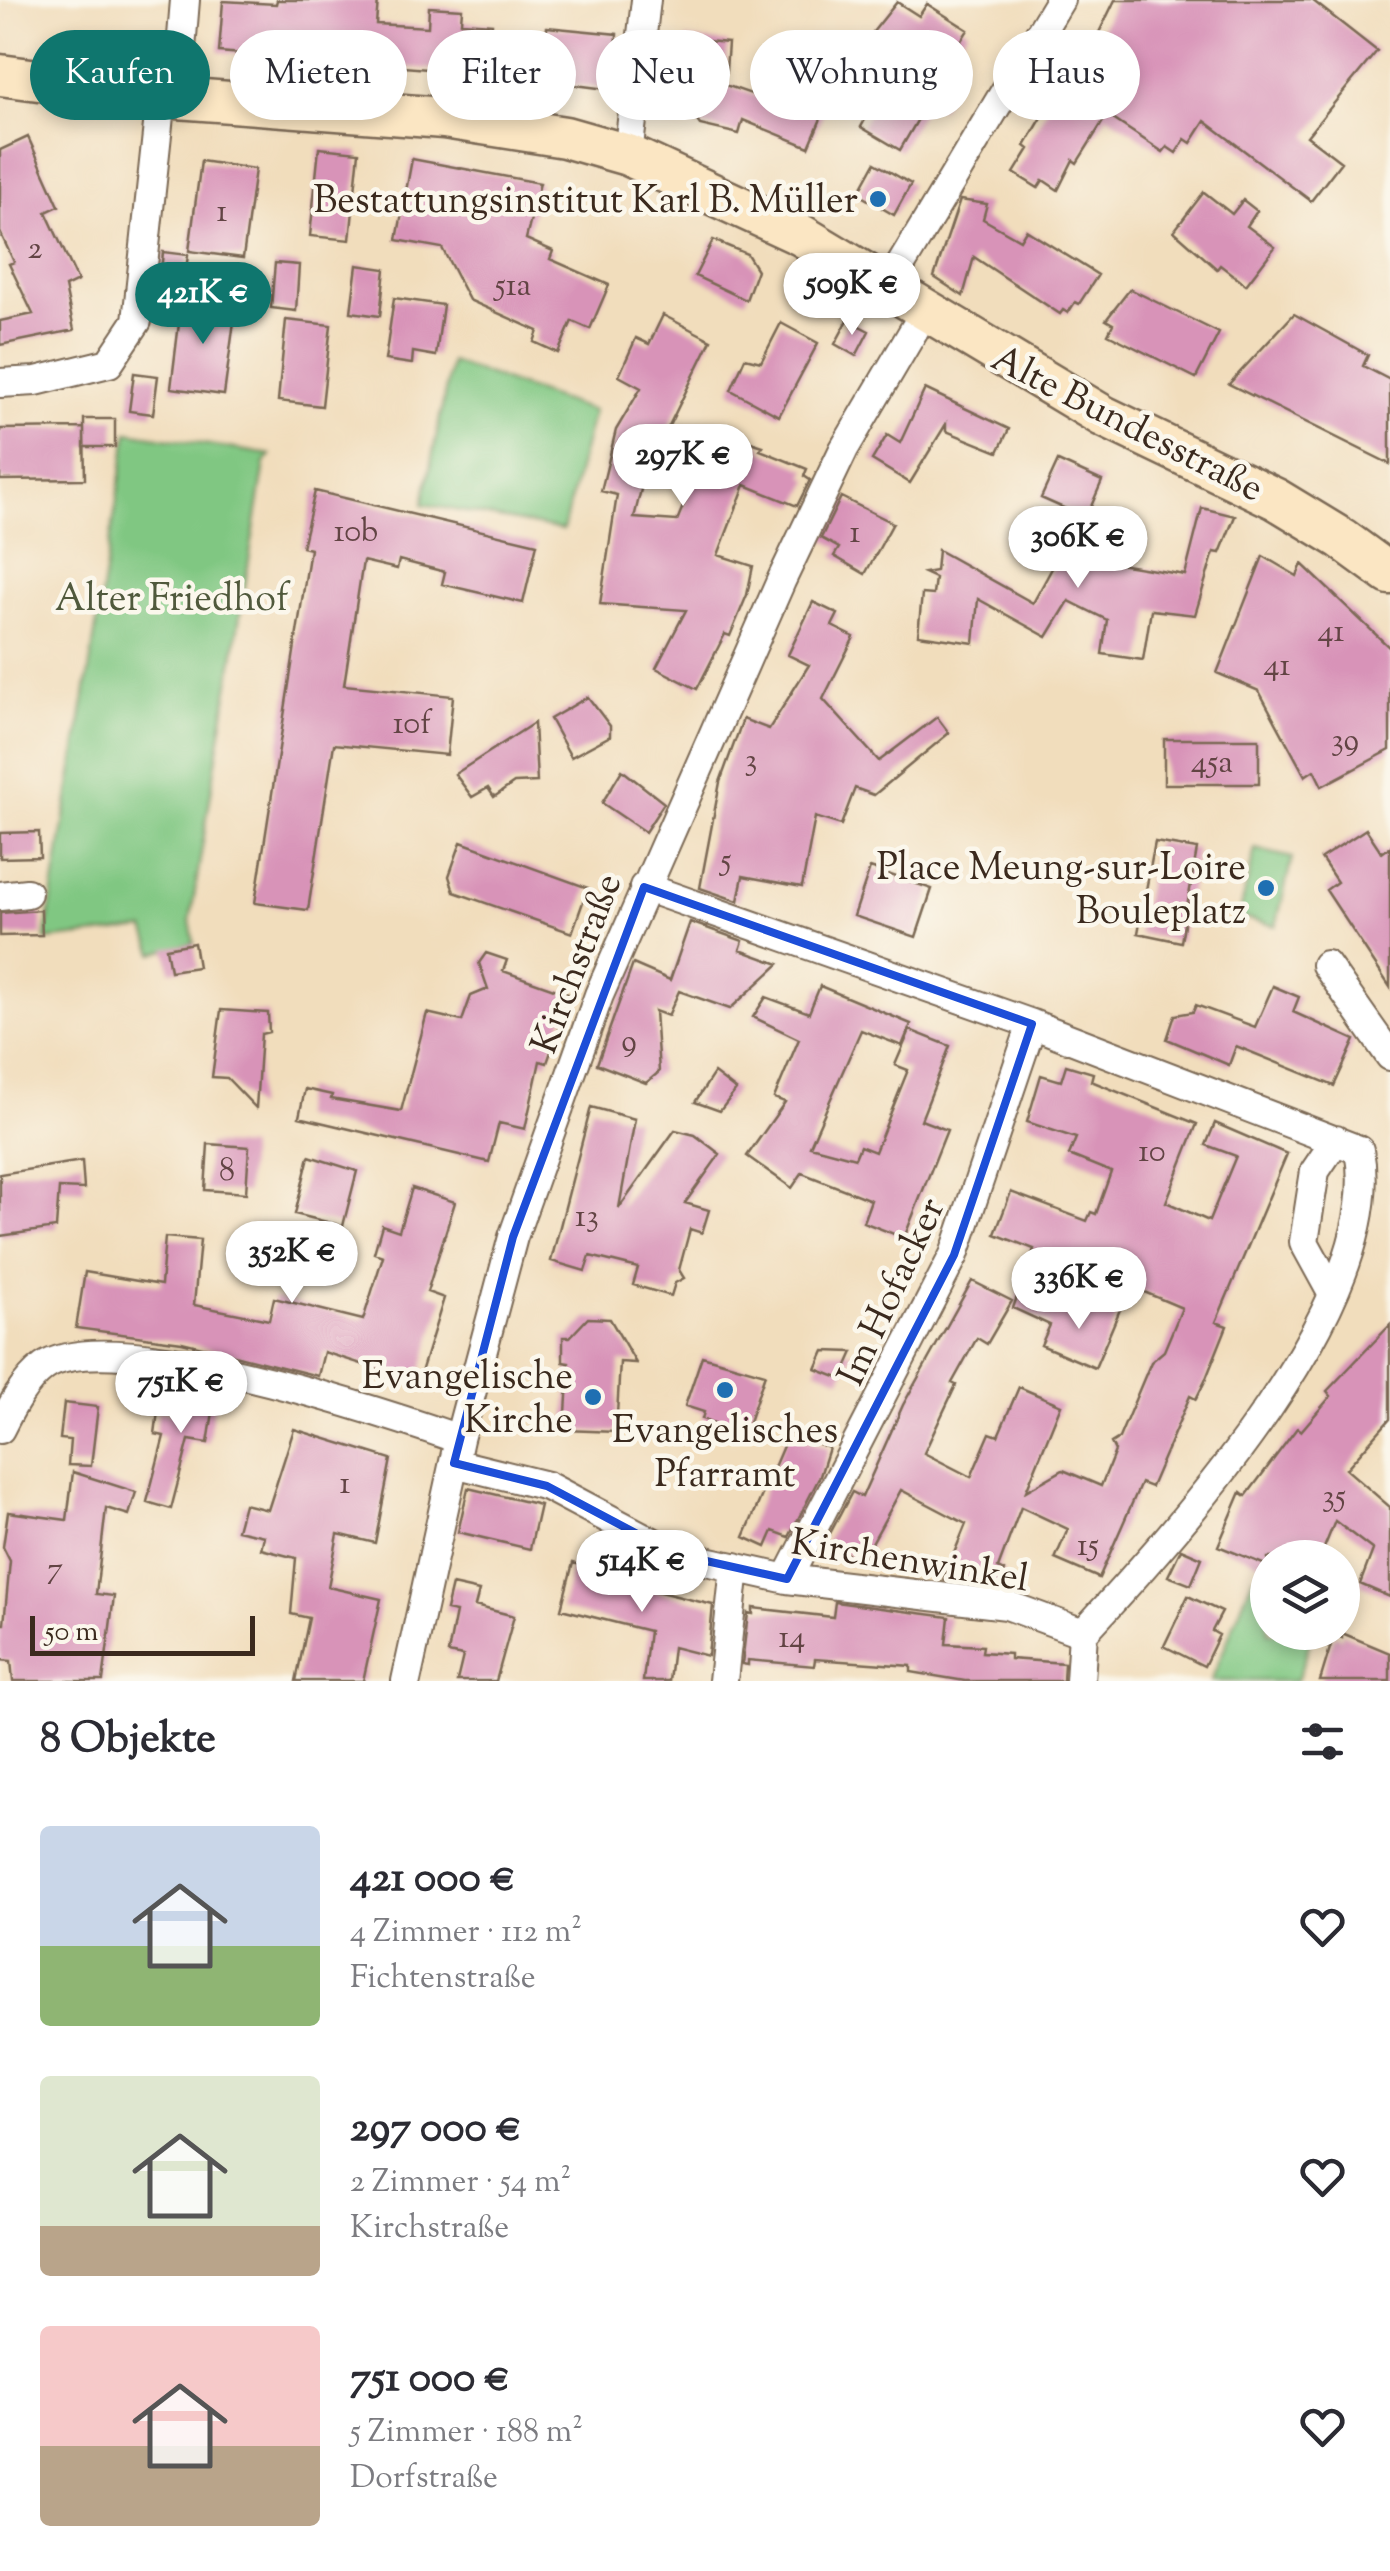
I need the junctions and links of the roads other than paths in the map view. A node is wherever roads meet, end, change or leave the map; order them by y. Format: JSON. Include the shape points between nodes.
{"nodes":[{"id":1,"x":185,"y":0,"type":"edge"},
{"id":2,"x":646,"y":0,"type":"edge"},
{"id":3,"x":1060,"y":0,"type":"edge"},
{"id":4,"x":180,"y":30,"type":"edge"},
{"id":5,"x":0,"y":75,"type":"edge"},
{"id":6,"x":30,"y":79,"type":"edge"},
{"id":7,"x":210,"y":101,"type":"edge"},
{"id":8,"x":166,"y":120,"type":"edge"},
{"id":9,"x":628,"y":155,"type":"junction"},
{"id":10,"x":887,"y":288,"type":"junction"},
{"id":11,"x":924,"y":313,"type":"junction"},
{"id":12,"x":0,"y":382,"type":"edge"},
{"id":13,"x":1390,"y":574,"type":"edge"},
{"id":14,"x":644,"y":887,"type":"junction"},
{"id":15,"x":1326,"y":965,"type":"dead end"},
{"id":16,"x":1032,"y":1024,"type":"junction"},
{"id":17,"x":1390,"y":1056,"type":"edge"},
{"id":18,"x":1336,"y":1140,"type":"junction"},
{"id":19,"x":1327,"y":1304,"type":"junction"},
{"id":20,"x":0,"y":1429,"type":"edge"},
{"id":21,"x":457,"y":1451,"type":"junction"},
{"id":22,"x":736,"y":1567,"type":"junction"},
{"id":23,"x":788,"y":1579,"type":"junction"},
{"id":24,"x":1082,"y":1633,"type":"junction"},
{"id":25,"x":406,"y":1681,"type":"edge"},
{"id":26,"x":723,"y":1681,"type":"edge"},
{"id":27,"x":1080,"y":1681,"type":"edge"}],
"edges":[{"from":1,"to":4,"type":"street"},
{"from":2,"to":9,"type":"street"},
{"from":3,"to":10,"type":"street"},
{"from":5,"to":6,"type":"street","name":"Alte Bundesstraße"},
{"from":7,"to":9,"type":"street","name":"Alte Bundesstraße","via":[[444,118],[565,137]]},
{"from":8,"to":12,"type":"street","via":[[137,321],[109,363]]},
{"from":9,"to":10,"type":"street","name":"Alte Bundesstraße","via":[[801,235]]},
{"from":10,"to":11,"type":"street","name":"Alte Bundesstraße"},
{"from":11,"to":13,"type":"street","name":"Alte Bundesstraße","via":[[1102,416],[1276,500]]},
{"from":11,"to":14,"type":"street","name":"Kirchstraße","via":[[844,449]]},
{"from":14,"to":16,"type":"street"},
{"from":14,"to":21,"type":"street","name":"Kirchstraße","via":[[513,1238]]},
{"from":15,"to":17,"type":"street"},
{"from":16,"to":18,"type":"street"},
{"from":16,"to":23,"type":"street","name":"Im Hofacker","via":[[954,1254]]},
{"from":18,"to":19,"type":"street","via":[[1315,1170],[1304,1242]]},
{"from":18,"to":19,"type":"street","via":[[1359,1150],[1365,1178],[1353,1242]]},
{"from":19,"to":24,"type":"street","via":[[1307,1351],[1168,1540]]},
{"from":20,"to":21,"type":"street","name":"Kirchenwinkel","via":[[14,1400],[46,1366],[87,1353],[217,1370],[347,1400]]},
{"from":21,"to":22,"type":"street","name":"Kirchenwinkel","via":[[547,1486],[674,1554]]},
{"from":21,"to":25,"type":"street","name":"Kirchstraße"},
{"from":22,"to":23,"type":"street","name":"Kirchenwinkel"},
{"from":22,"to":26,"type":"street","name":"Kirchenwinkel"},
{"from":23,"to":24,"type":"street","name":"Kirchenwinkel","via":[[1007,1605]]},
{"from":24,"to":27,"type":"street"}]}
